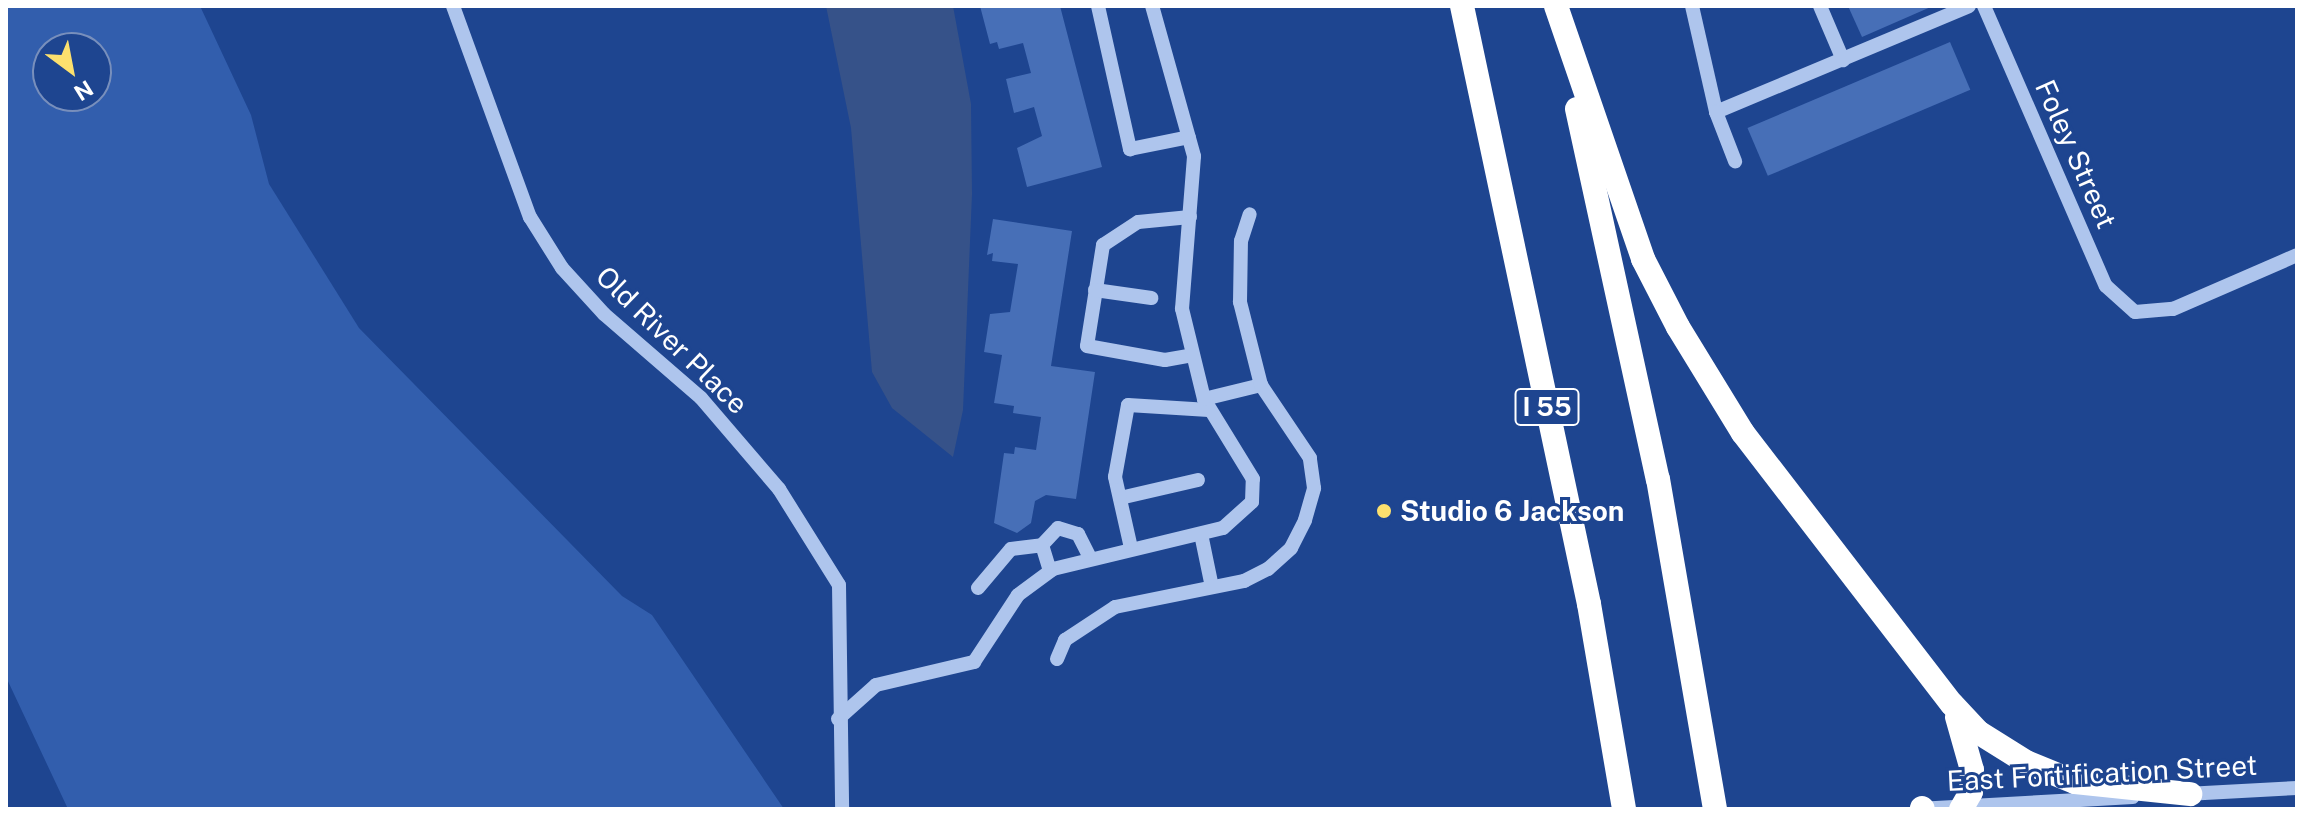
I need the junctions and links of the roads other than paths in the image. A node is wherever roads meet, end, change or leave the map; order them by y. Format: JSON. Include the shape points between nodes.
{"nodes":[{"id":1,"x":453,"y":6,"type":"edge"},
{"id":2,"x":1098,"y":6,"type":"edge"},
{"id":3,"x":1152,"y":6,"type":"edge"},
{"id":4,"x":1462,"y":6,"type":"edge"},
{"id":5,"x":1556,"y":6,"type":"edge"},
{"id":6,"x":1692,"y":6,"type":"edge"},
{"id":7,"x":1820,"y":6,"type":"edge"},
{"id":8,"x":1969,"y":6,"type":"edge"},
{"id":9,"x":1984,"y":6,"type":"edge"},
{"id":10,"x":1940,"y":12,"type":"edge"},
{"id":11,"x":1843,"y":60,"type":"junction"},
{"id":12,"x":1716,"y":112,"type":"junction"},
{"id":13,"x":1189,"y":137,"type":"junction"},
{"id":14,"x":1735,"y":161,"type":"dead end"},
{"id":15,"x":1250,"y":214,"type":"dead end"},
{"id":16,"x":1190,"y":217,"type":"junction"},
{"id":17,"x":2297,"y":255,"type":"edge"},
{"id":18,"x":1095,"y":290,"type":"junction"},
{"id":19,"x":1151,"y":298,"type":"dead end"},
{"id":20,"x":1193,"y":355,"type":"junction"},
{"id":21,"x":1261,"y":385,"type":"junction"},
{"id":22,"x":1207,"y":405,"type":"junction"},
{"id":23,"x":1198,"y":480,"type":"dead end"},
{"id":24,"x":1120,"y":498,"type":"junction"},
{"id":25,"x":1201,"y":534,"type":"junction"},
{"id":26,"x":1042,"y":545,"type":"junction"},
{"id":27,"x":1131,"y":548,"type":"junction"},
{"id":28,"x":1090,"y":558,"type":"junction"},
{"id":29,"x":1050,"y":571,"type":"junction"},
{"id":30,"x":1212,"y":587,"type":"junction"},
{"id":31,"x":978,"y":588,"type":"dead end"},
{"id":32,"x":1057,"y":659,"type":"dead end"},
{"id":33,"x":1952,"y":704,"type":"junction"},
{"id":34,"x":838,"y":719,"type":"junction"},
{"id":35,"x":2297,"y":788,"type":"edge"},
{"id":36,"x":2190,"y":794,"type":"junction"},
{"id":37,"x":846,"y":806,"type":"edge"},
{"id":38,"x":1962,"y":808,"type":"edge"},
{"id":39,"x":1624,"y":809,"type":"edge"},
{"id":40,"x":1715,"y":809,"type":"edge"},
{"id":41,"x":1911,"y":809,"type":"edge"},
{"id":42,"x":1922,"y":809,"type":"edge"}],
"edges":[{"from":1,"to":34,"type":"street","name":"Old River Place","via":[[530,217],[562,268],[604,314],[701,398],[779,489],[839,585]]},
{"from":2,"to":13,"type":"street","via":[[1130,149]]},
{"from":3,"to":13,"type":"street"},
{"from":4,"to":39,"type":"highway","number":"I 55","via":[[1589,604]]},
{"from":5,"to":33,"type":"highway","via":[[1643,259],[1678,327],[1743,433]]},
{"from":5,"to":40,"type":"highway","via":[[1658,479]]},
{"from":6,"to":12,"type":"street"},
{"from":7,"to":11,"type":"street"},
{"from":8,"to":10,"type":"street"},
{"from":9,"to":17,"type":"street","name":"Foley Street","via":[[2106,286],[2135,312],[2173,309]]},
{"from":10,"to":11,"type":"street"},
{"from":11,"to":12,"type":"street"},
{"from":12,"to":14,"type":"street"},
{"from":13,"to":16,"type":"street","via":[[1195,171]]},
{"from":15,"to":21,"type":"street","via":[[1237,273]]},
{"from":16,"to":18,"type":"street","via":[[1138,222],[1114,234],[1103,245]]},
{"from":16,"to":20,"type":"street","via":[[1181,293]]},
{"from":18,"to":19,"type":"street"},
{"from":18,"to":20,"type":"street","via":[[1087,346],[1165,360]]},
{"from":20,"to":22,"type":"street"},
{"from":21,"to":22,"type":"street"},
{"from":21,"to":30,"type":"street","via":[[1310,458],[1314,488],[1291,548],[1268,569]]},
{"from":22,"to":24,"type":"street","via":[[1128,405],[1115,477]]},
{"from":22,"to":25,"type":"street","via":[[1254,490],[1252,502],[1234,523]]},
{"from":23,"to":24,"type":"street"},
{"from":24,"to":27,"type":"street"},
{"from":25,"to":27,"type":"street"},
{"from":25,"to":30,"type":"street"},
{"from":26,"to":28,"type":"street","via":[[1048,533],[1067,527],[1078,534]]},
{"from":26,"to":29,"type":"street"},
{"from":26,"to":31,"type":"street","via":[[1011,549]]},
{"from":27,"to":28,"type":"street"},
{"from":28,"to":29,"type":"street"},
{"from":29,"to":34,"type":"street","via":[[1018,595],[974,662],[876,685]]},
{"from":30,"to":32,"type":"street","via":[[1115,607],[1065,640]]},
{"from":33,"to":36,"type":"highway","via":[[1978,732],[2026,762],[2075,782]]},
{"from":33,"to":38,"type":"highway","via":[[1971,750],[1971,792]]},
{"from":34,"to":37,"type":"street","name":"Old River Place"},
{"from":35,"to":36,"type":"street","name":"East Fortification Street"},
{"from":36,"to":38,"type":"street","name":"East Fortification Street"},
{"from":38,"to":42,"type":"street","name":"East Fortification Street"},
{"from":41,"to":42,"type":"street","name":"East Fortification Street"}]}
